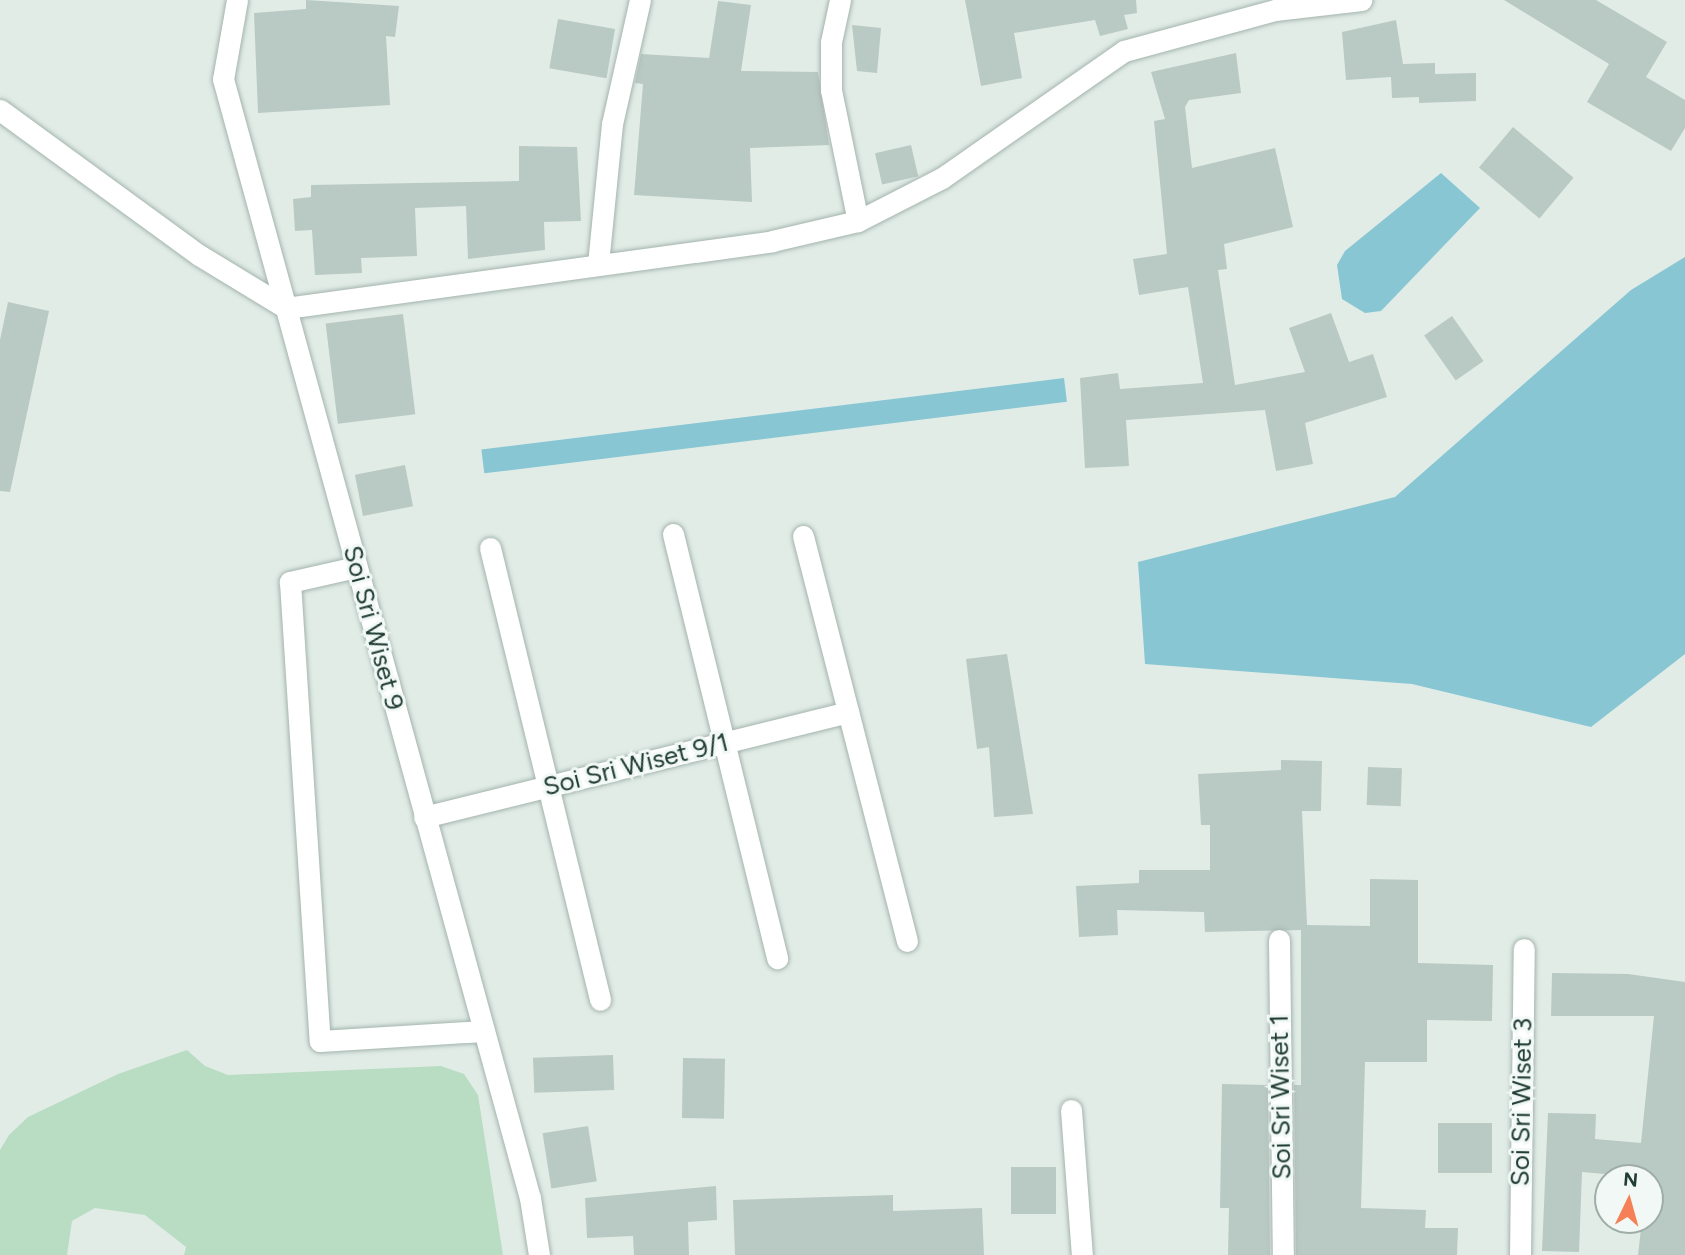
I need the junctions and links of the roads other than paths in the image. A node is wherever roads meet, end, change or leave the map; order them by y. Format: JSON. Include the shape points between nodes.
{"nodes":[{"id":1,"x":237,"y":0,"type":"edge"},
{"id":2,"x":640,"y":0,"type":"edge"},
{"id":3,"x":840,"y":0,"type":"edge"},
{"id":4,"x":1361,"y":0,"type":"edge"},
{"id":5,"x":0,"y":110,"type":"edge"},
{"id":6,"x":858,"y":221,"type":"junction"},
{"id":7,"x":598,"y":264,"type":"junction"},
{"id":8,"x":286,"y":308,"type":"junction"},
{"id":9,"x":673,"y":534,"type":"dead end"},
{"id":10,"x":803,"y":536,"type":"dead end"},
{"id":11,"x":490,"y":548,"type":"dead end"},
{"id":12,"x":356,"y":567,"type":"junction"},
{"id":13,"x":848,"y":712,"type":"junction"},
{"id":14,"x":724,"y":743,"type":"junction"},
{"id":15,"x":548,"y":786,"type":"junction"},
{"id":16,"x":424,"y":817,"type":"junction"},
{"id":17,"x":1279,"y":940,"type":"dead end"},
{"id":18,"x":907,"y":941,"type":"dead end"},
{"id":19,"x":1524,"y":949,"type":"dead end"},
{"id":20,"x":777,"y":958,"type":"dead end"},
{"id":21,"x":600,"y":1000,"type":"dead end"},
{"id":22,"x":484,"y":1031,"type":"junction"},
{"id":23,"x":1071,"y":1110,"type":"dead end"},
{"id":24,"x":539,"y":1255,"type":"edge"},
{"id":25,"x":1082,"y":1255,"type":"edge"},
{"id":26,"x":1283,"y":1255,"type":"edge"},
{"id":27,"x":1520,"y":1255,"type":"edge"}],
"edges":[{"from":1,"to":8,"type":"street","name":"Soi Sri Wiset 9","via":[[223,79]]},
{"from":2,"to":7,"type":"street","via":[[612,124]]},
{"from":3,"to":6,"type":"street","via":[[831,42],[831,90]]},
{"from":4,"to":6,"type":"street","via":[[1275,10],[1124,51],[942,178]]},
{"from":5,"to":8,"type":"street","via":[[199,255]]},
{"from":6,"to":7,"type":"street","via":[[772,241]]},
{"from":7,"to":8,"type":"street"},
{"from":8,"to":12,"type":"street","name":"Soi Sri Wiset 9"},
{"from":9,"to":14,"type":"street"},
{"from":10,"to":13,"type":"street"},
{"from":11,"to":15,"type":"street"},
{"from":12,"to":16,"type":"street","name":"Soi Sri Wiset 9"},
{"from":12,"to":22,"type":"street","via":[[290,582],[320,1041]]},
{"from":13,"to":14,"type":"street","name":"Soi Sri Wiset 9/1"},
{"from":13,"to":18,"type":"street"},
{"from":14,"to":15,"type":"street","name":"Soi Sri Wiset 9/1"},
{"from":14,"to":20,"type":"street"},
{"from":15,"to":16,"type":"street","name":"Soi Sri Wiset 9/1"},
{"from":15,"to":21,"type":"street"},
{"from":16,"to":22,"type":"street","name":"Soi Sri Wiset 9"},
{"from":17,"to":26,"type":"street","name":"Soi Sri Wiset 1"},
{"from":19,"to":27,"type":"street","name":"Soi Sri Wiset 3"},
{"from":22,"to":24,"type":"street","name":"Soi Sri Wiset 9"},
{"from":23,"to":25,"type":"street"}]}
